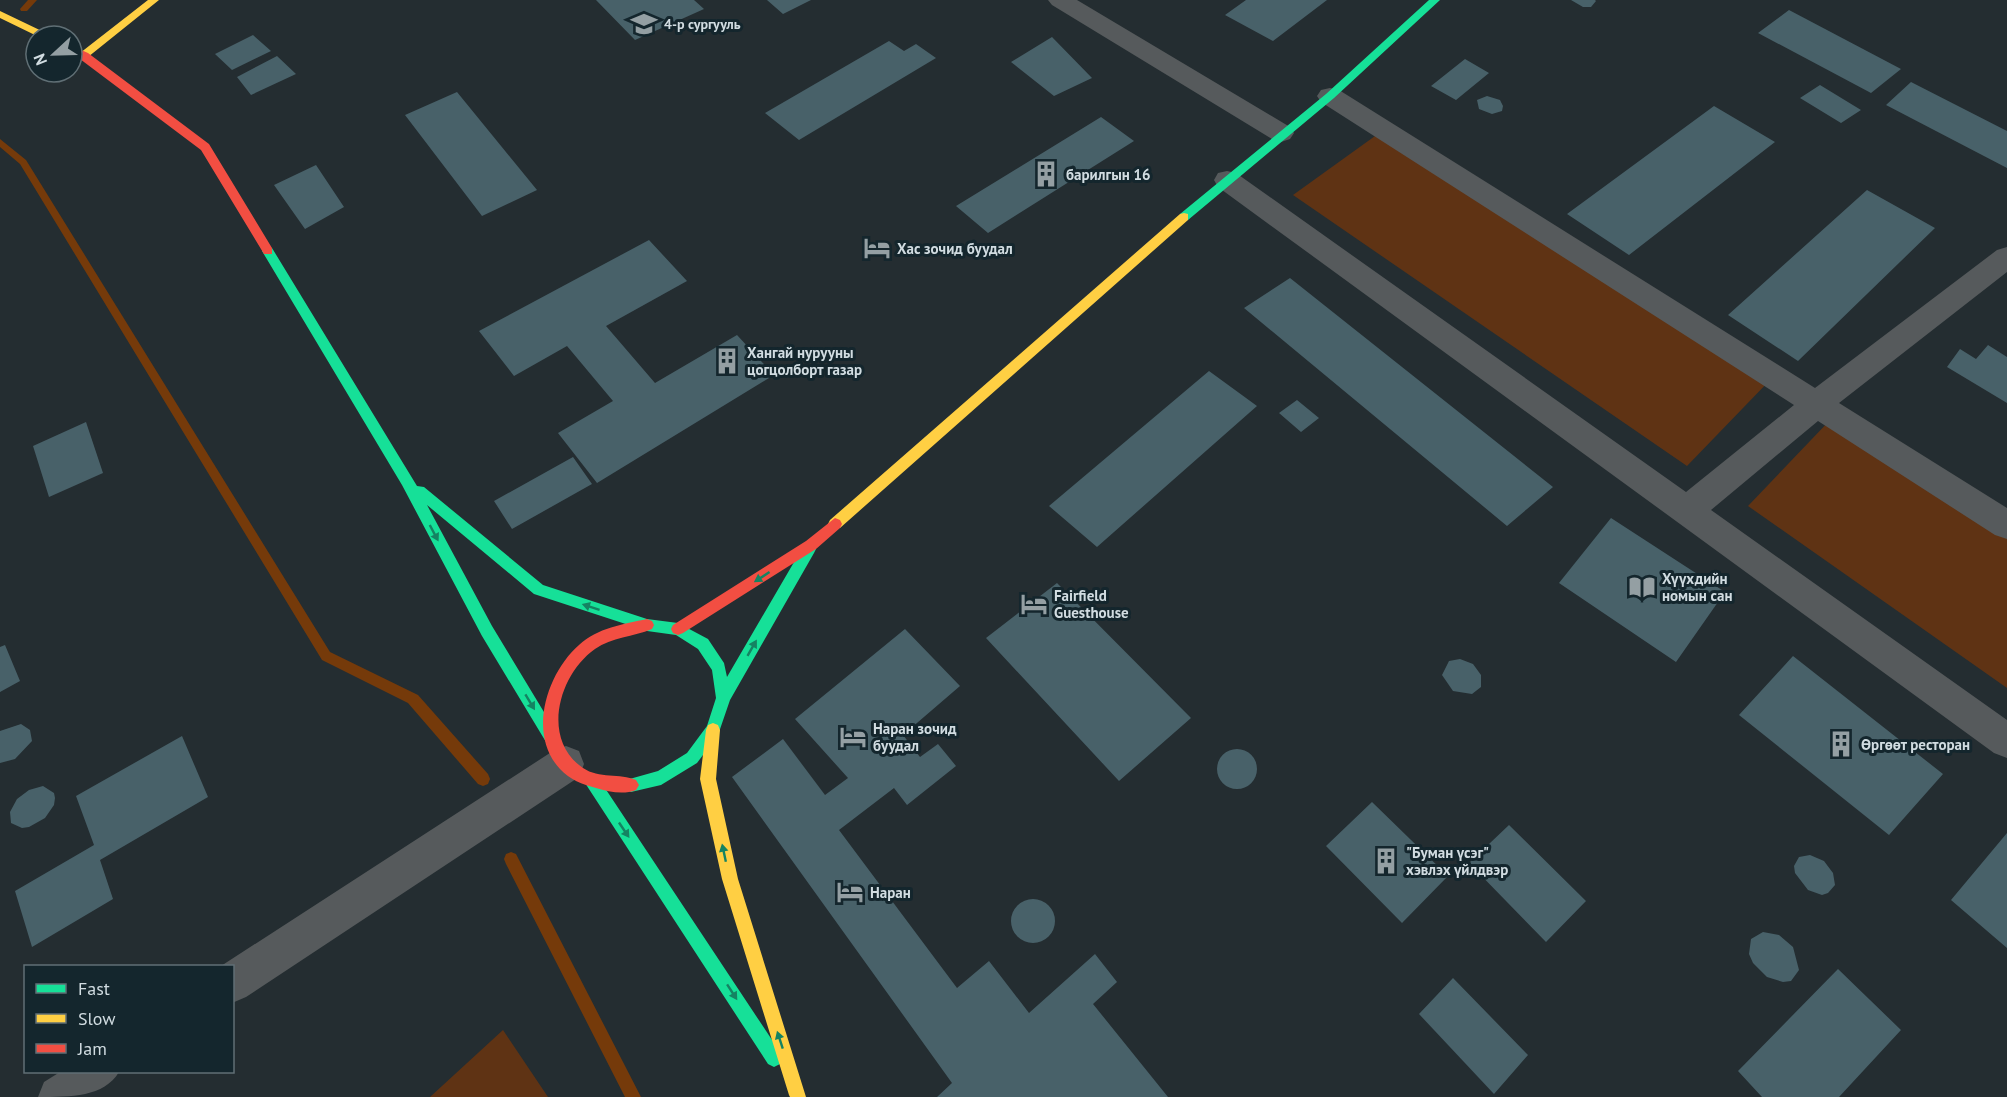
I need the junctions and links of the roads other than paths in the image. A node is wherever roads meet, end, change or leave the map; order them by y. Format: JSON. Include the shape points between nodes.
{"nodes":[{"id":1,"x":154,"y":0,"type":"edge"},
{"id":2,"x":1060,"y":0,"type":"edge"},
{"id":3,"x":1435,"y":0,"type":"edge"},
{"id":4,"x":0,"y":15,"type":"edge"},
{"id":5,"x":24,"y":26,"type":"edge"},
{"id":6,"x":84,"y":48,"type":"edge"},
{"id":7,"x":84,"y":56,"type":"edge"},
{"id":8,"x":1330,"y":96,"type":"junction"},
{"id":9,"x":1281,"y":133,"type":"junction"},
{"id":10,"x":1227,"y":180,"type":"junction"},
{"id":11,"x":2007,"y":258,"type":"edge"},
{"id":12,"x":1818,"y":403,"type":"junction"},
{"id":13,"x":407,"y":481,"type":"junction"},
{"id":14,"x":1688,"y":511,"type":"junction"},
{"id":15,"x":2007,"y":525,"type":"edge"},
{"id":16,"x":811,"y":545,"type":"junction"},
{"id":17,"x":646,"y":625,"type":"junction"},
{"id":18,"x":678,"y":629,"type":"junction"},
{"id":19,"x":723,"y":698,"type":"junction"},
{"id":20,"x":713,"y":730,"type":"junction"},
{"id":21,"x":2007,"y":741,"type":"edge"},
{"id":22,"x":570,"y":760,"type":"junction"},
{"id":23,"x":234,"y":982,"type":"edge"},
{"id":24,"x":95,"y":1073,"type":"edge"},
{"id":25,"x":799,"y":1096,"type":"edge"},
{"id":26,"x":59,"y":1097,"type":"edge"}],
"edges":[{"from":1,"to":6,"type":"street"},
{"from":2,"to":9,"type":"street"},
{"from":3,"to":8,"type":"street"},
{"from":4,"to":5,"type":"street"},
{"from":7,"to":13,"type":"street","via":[[206,147]]},
{"from":8,"to":9,"type":"street"},
{"from":8,"to":12,"type":"street"},
{"from":9,"to":10,"type":"street"},
{"from":10,"to":14,"type":"street"},
{"from":10,"to":16,"type":"street"},
{"from":11,"to":12,"type":"street"},
{"from":12,"to":14,"type":"street"},
{"from":12,"to":15,"type":"street"},
{"from":17,"to":13,"type":"street","one_way":true,"via":[[539,590]]},
{"from":13,"to":22,"type":"street","one_way":true,"via":[[487,631]]},
{"from":14,"to":21,"type":"street"},
{"from":16,"to":18,"type":"street","one_way":true},
{"from":19,"to":16,"type":"street","one_way":true},
{"from":17,"to":18,"type":"street"},
{"from":17,"to":22,"type":"street","via":[[614,632],[594,643],[562,675],[550,706]]},
{"from":18,"to":19,"type":"street","via":[[703,644],[719,668]]},
{"from":19,"to":20,"type":"street"},
{"from":20,"to":22,"type":"street","via":[[692,758],[661,778],[626,786]]},
{"from":25,"to":20,"type":"street","one_way":true,"via":[[730,879],[708,779]]},
{"from":22,"to":23,"type":"street"},
{"from":22,"to":25,"type":"street","one_way":true},
{"from":24,"to":26,"type":"street"}]}
